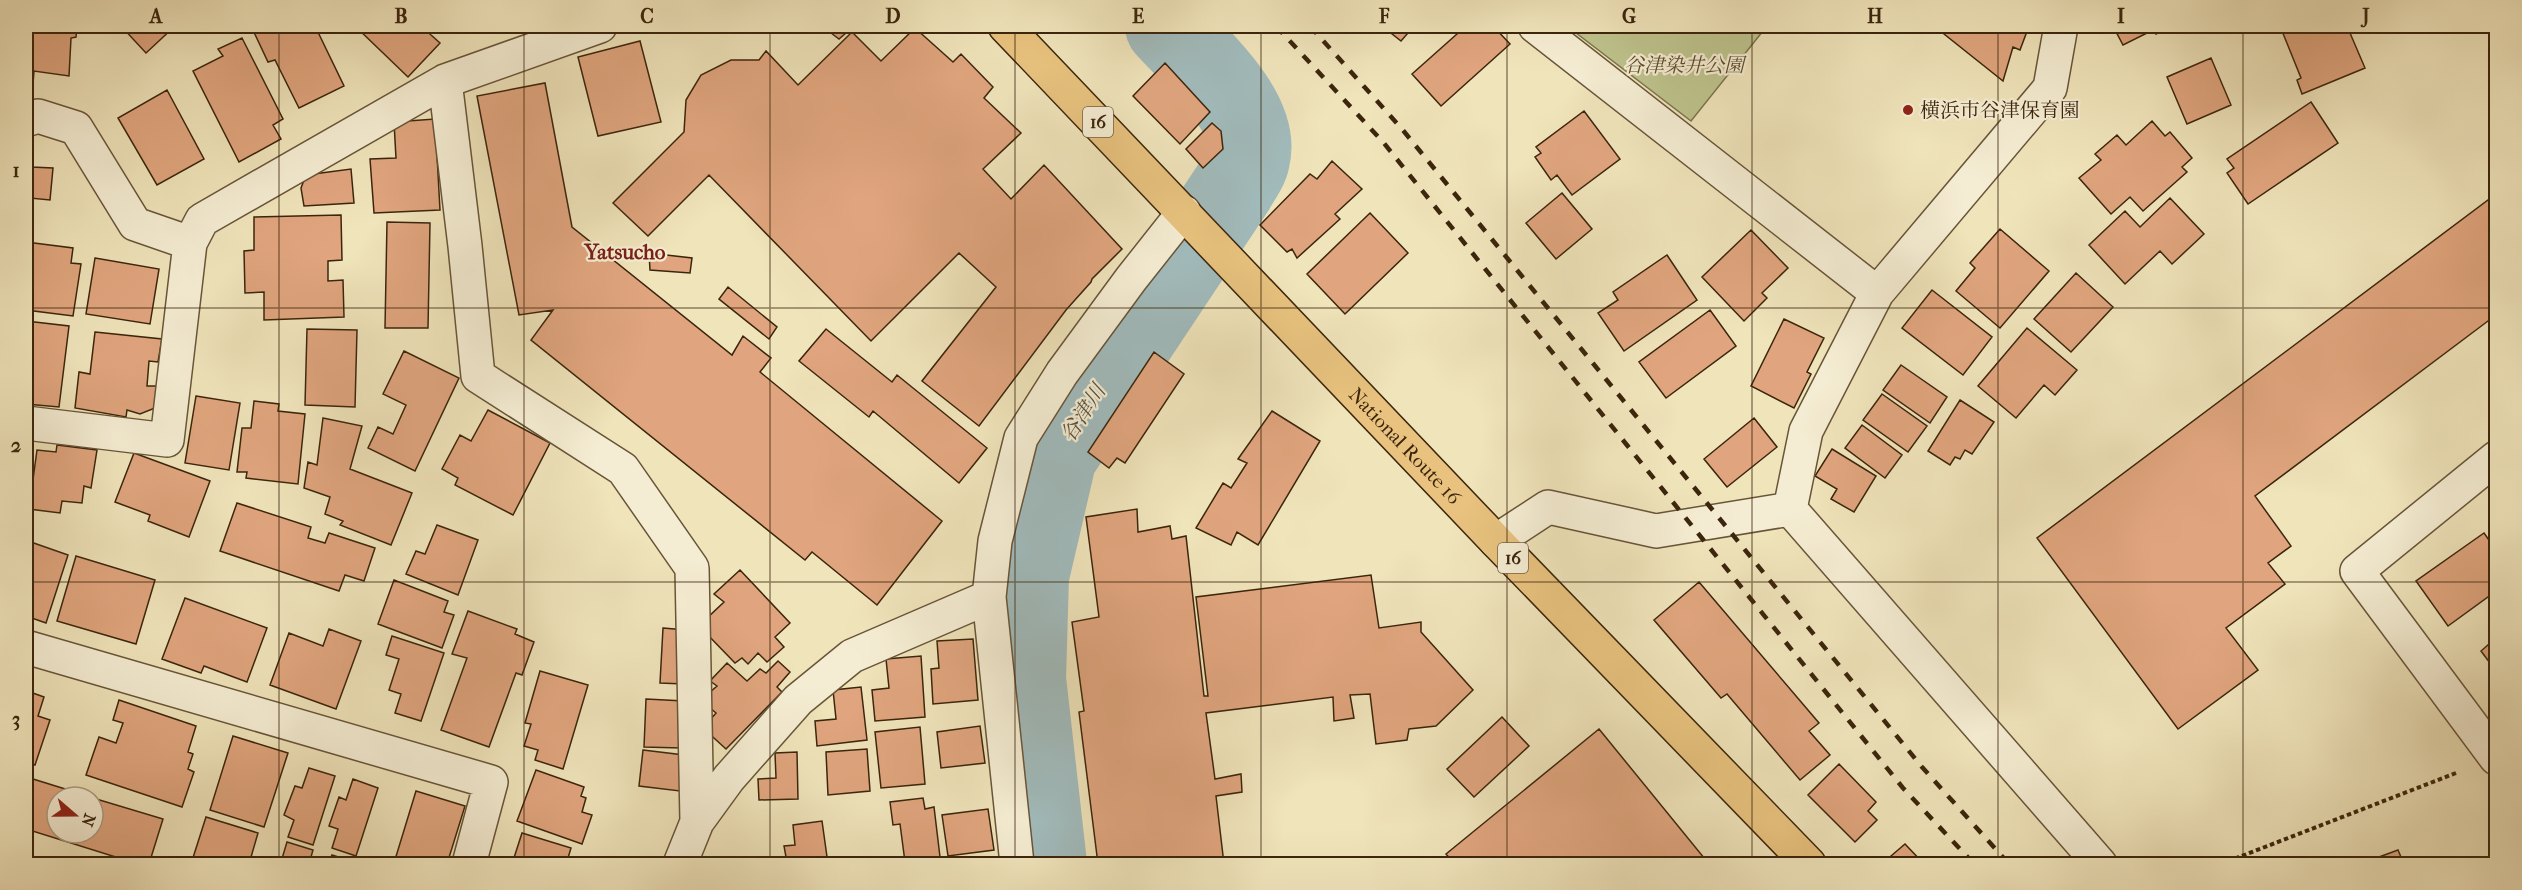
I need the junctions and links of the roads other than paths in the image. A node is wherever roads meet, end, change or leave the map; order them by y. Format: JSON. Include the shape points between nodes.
{"nodes":[{"id":1,"x":600,"y":26,"type":"edge"},
{"id":2,"x":1005,"y":26,"type":"edge"},
{"id":3,"x":1535,"y":26,"type":"edge"},
{"id":4,"x":2061,"y":26,"type":"edge"},
{"id":5,"x":445,"y":81,"type":"junction"},
{"id":6,"x":26,"y":120,"type":"edge"},
{"id":7,"x":1187,"y":216,"type":"junction"},
{"id":8,"x":190,"y":243,"type":"junction"},
{"id":9,"x":1878,"y":293,"type":"junction"},
{"id":10,"x":26,"y":423,"type":"edge"},
{"id":11,"x":2496,"y":458,"type":"edge"},
{"id":12,"x":1791,"y":509,"type":"junction"},
{"id":13,"x":1496,"y":541,"type":"junction"},
{"id":14,"x":989,"y":597,"type":"junction"},
{"id":15,"x":26,"y":647,"type":"edge"},
{"id":16,"x":2496,"y":757,"type":"edge"},
{"id":17,"x":697,"y":822,"type":"junction"},
{"id":18,"x":469,"y":864,"type":"edge"},
{"id":19,"x":680,"y":864,"type":"edge"},
{"id":20,"x":1017,"y":864,"type":"edge"},
{"id":21,"x":1809,"y":864,"type":"edge"},
{"id":22,"x":2100,"y":864,"type":"edge"}],
"edges":[{"from":1,"to":5,"type":"street"},
{"from":2,"to":7,"type":"highway","name":"National Route 16","number":"16"},
{"from":3,"to":9,"type":"street"},
{"from":4,"to":9,"type":"street","via":[[2050,88]]},
{"from":5,"to":8,"type":"street","via":[[202,220]]},
{"from":5,"to":17,"type":"street","via":[[478,376],[623,469],[692,568]]},
{"from":6,"to":8,"type":"street","via":[[38,116],[75,128],[135,224]]},
{"from":7,"to":13,"type":"highway","name":"National Route 16","number":"16"},
{"from":7,"to":14,"type":"street","via":[[1131,279],[1062,373],[1022,438],[995,541]]},
{"from":8,"to":10,"type":"street","via":[[167,440]]},
{"from":9,"to":12,"type":"street","via":[[1806,431]]},
{"from":11,"to":16,"type":"street","via":[[2357,571]]},
{"from":12,"to":13,"type":"street","via":[[1656,531],[1548,507]]},
{"from":12,"to":22,"type":"street"},
{"from":13,"to":21,"type":"highway","name":"National Route 16","number":"16"},
{"from":14,"to":17,"type":"street","via":[[852,656],[798,700],[729,778]]},
{"from":14,"to":20,"type":"street"},
{"from":15,"to":18,"type":"street","via":[[491,782]]},
{"from":17,"to":19,"type":"street"}]}
